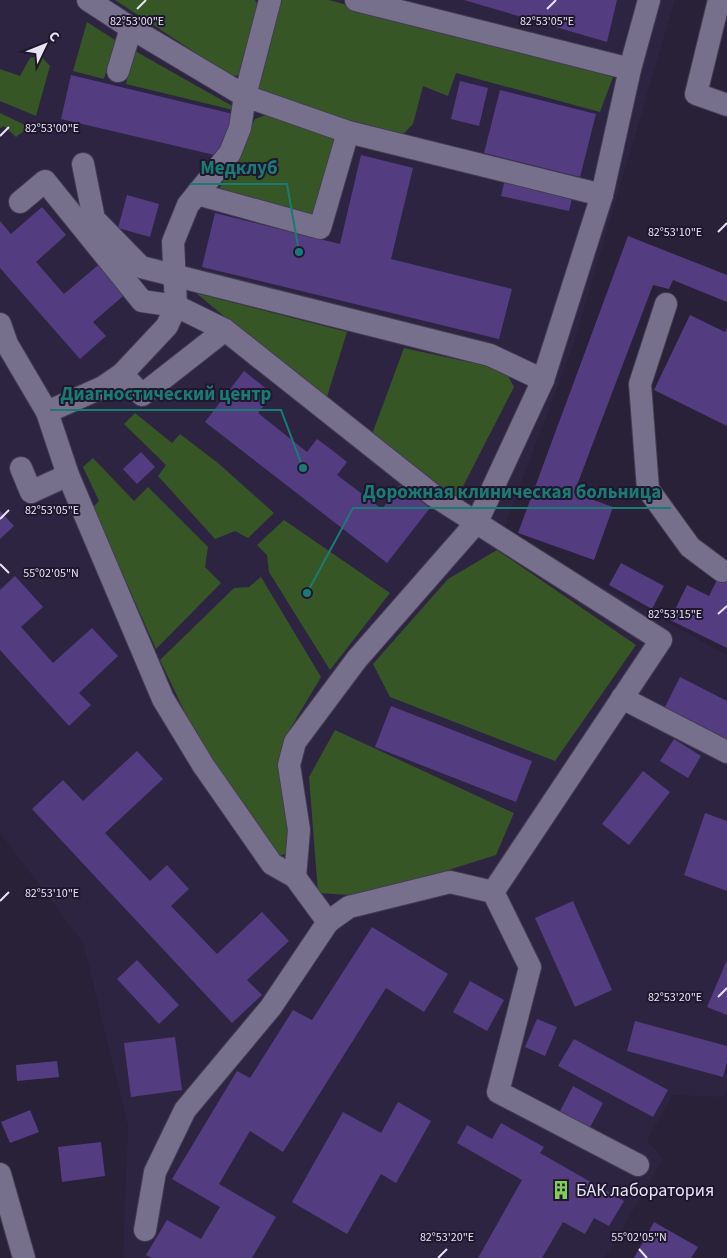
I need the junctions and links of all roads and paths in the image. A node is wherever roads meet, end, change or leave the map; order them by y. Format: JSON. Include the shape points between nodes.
{"nodes":[{"id":1,"x":88,"y":0,"type":"edge"},
{"id":2,"x":270,"y":0,"type":"edge"},
{"id":3,"x":356,"y":0,"type":"edge"},
{"id":4,"x":648,"y":0,"type":"edge"},
{"id":5,"x":719,"y":0,"type":"edge"},
{"id":6,"x":131,"y":28,"type":"junction"},
{"id":7,"x":630,"y":69,"type":"junction"},
{"id":8,"x":118,"y":71,"type":"dead end"},
{"id":9,"x":245,"y":96,"type":"junction"},
{"id":10,"x":727,"y":105,"type":"edge"},
{"id":11,"x":348,"y":132,"type":"junction"},
{"id":12,"x":83,"y":164,"type":"dead end"},
{"id":13,"x":197,"y":194,"type":"junction"},
{"id":14,"x":602,"y":195,"type":"junction"},
{"id":15,"x":20,"y":202,"type":"dead end"},
{"id":16,"x":173,"y":276,"type":"junction"},
{"id":17,"x":666,"y":304,"type":"dead end"},
{"id":18,"x":176,"y":306,"type":"junction"},
{"id":19,"x":0,"y":324,"type":"edge"},
{"id":20,"x":225,"y":330,"type":"junction"},
{"id":21,"x":122,"y":374,"type":"junction"},
{"id":22,"x":543,"y":380,"type":"junction"},
{"id":23,"x":47,"y":412,"type":"junction"},
{"id":24,"x":21,"y":468,"type":"dead end"},
{"id":25,"x":68,"y":475,"type":"junction"},
{"id":26,"x":477,"y":522,"type":"junction"},
{"id":27,"x":722,"y":570,"type":"dead end"},
{"id":28,"x":622,"y":698,"type":"junction"},
{"id":29,"x":727,"y":752,"type":"edge"},
{"id":30,"x":295,"y":877,"type":"junction"},
{"id":31,"x":493,"y":892,"type":"junction"},
{"id":32,"x":328,"y":922,"type":"junction"},
{"id":33,"x":638,"y":1165,"type":"dead end"},
{"id":34,"x":0,"y":1174,"type":"edge"},
{"id":35,"x":145,"y":1230,"type":"dead end"},
{"id":36,"x":24,"y":1258,"type":"edge"}],
"edges":[{"from":1,"to":6,"type":"street"},
{"from":2,"to":9,"type":"street"},
{"from":3,"to":7,"type":"street"},
{"from":4,"to":7,"type":"street"},
{"from":5,"to":10,"type":"street","via":[[696,94]]},
{"from":6,"to":8,"type":"street"},
{"from":6,"to":9,"type":"street"},
{"from":7,"to":14,"type":"street"},
{"from":9,"to":11,"type":"street"},
{"from":9,"to":13,"type":"street","via":[[240,128],[230,154]]},
{"from":11,"to":13,"type":"street","via":[[320,228]]},
{"from":11,"to":14,"type":"street"},
{"from":12,"to":16,"type":"street","via":[[94,219],[141,267]]},
{"from":13,"to":16,"type":"street","via":[[188,205],[173,242]]},
{"from":14,"to":22,"type":"street"},
{"from":15,"to":18,"type":"street","via":[[45,181],[142,301]]},
{"from":16,"to":18,"type":"street"},
{"from":16,"to":22,"type":"street","via":[[490,355]]},
{"from":17,"to":27,"type":"street","via":[[640,384],[648,489],[690,547]]},
{"from":18,"to":20,"type":"street"},
{"from":18,"to":21,"type":"street","via":[[167,326]]},
{"from":19,"to":23,"type":"street","via":[[7,344]]},
{"from":20,"to":21,"type":"street","via":[[142,395]]},
{"from":20,"to":26,"type":"street","via":[[426,489]]},
{"from":21,"to":23,"type":"street","via":[[103,388]]},
{"from":22,"to":26,"type":"street"},
{"from":23,"to":25,"type":"street"},
{"from":24,"to":25,"type":"street","via":[[31,492]]},
{"from":25,"to":30,"type":"street","via":[[163,699],[203,765],[272,864]]},
{"from":26,"to":28,"type":"street","via":[[661,640]]},
{"from":26,"to":30,"type":"street","via":[[357,659],[295,742],[290,765],[298,830]]},
{"from":28,"to":29,"type":"street"},
{"from":28,"to":31,"type":"street"},
{"from":30,"to":32,"type":"street"},
{"from":31,"to":32,"type":"street","via":[[450,882],[349,907]]},
{"from":31,"to":33,"type":"street","via":[[530,967],[498,1092]]},
{"from":32,"to":35,"type":"street","via":[[271,1007],[184,1110],[155,1172]]},
{"from":34,"to":36,"type":"street"}]}
